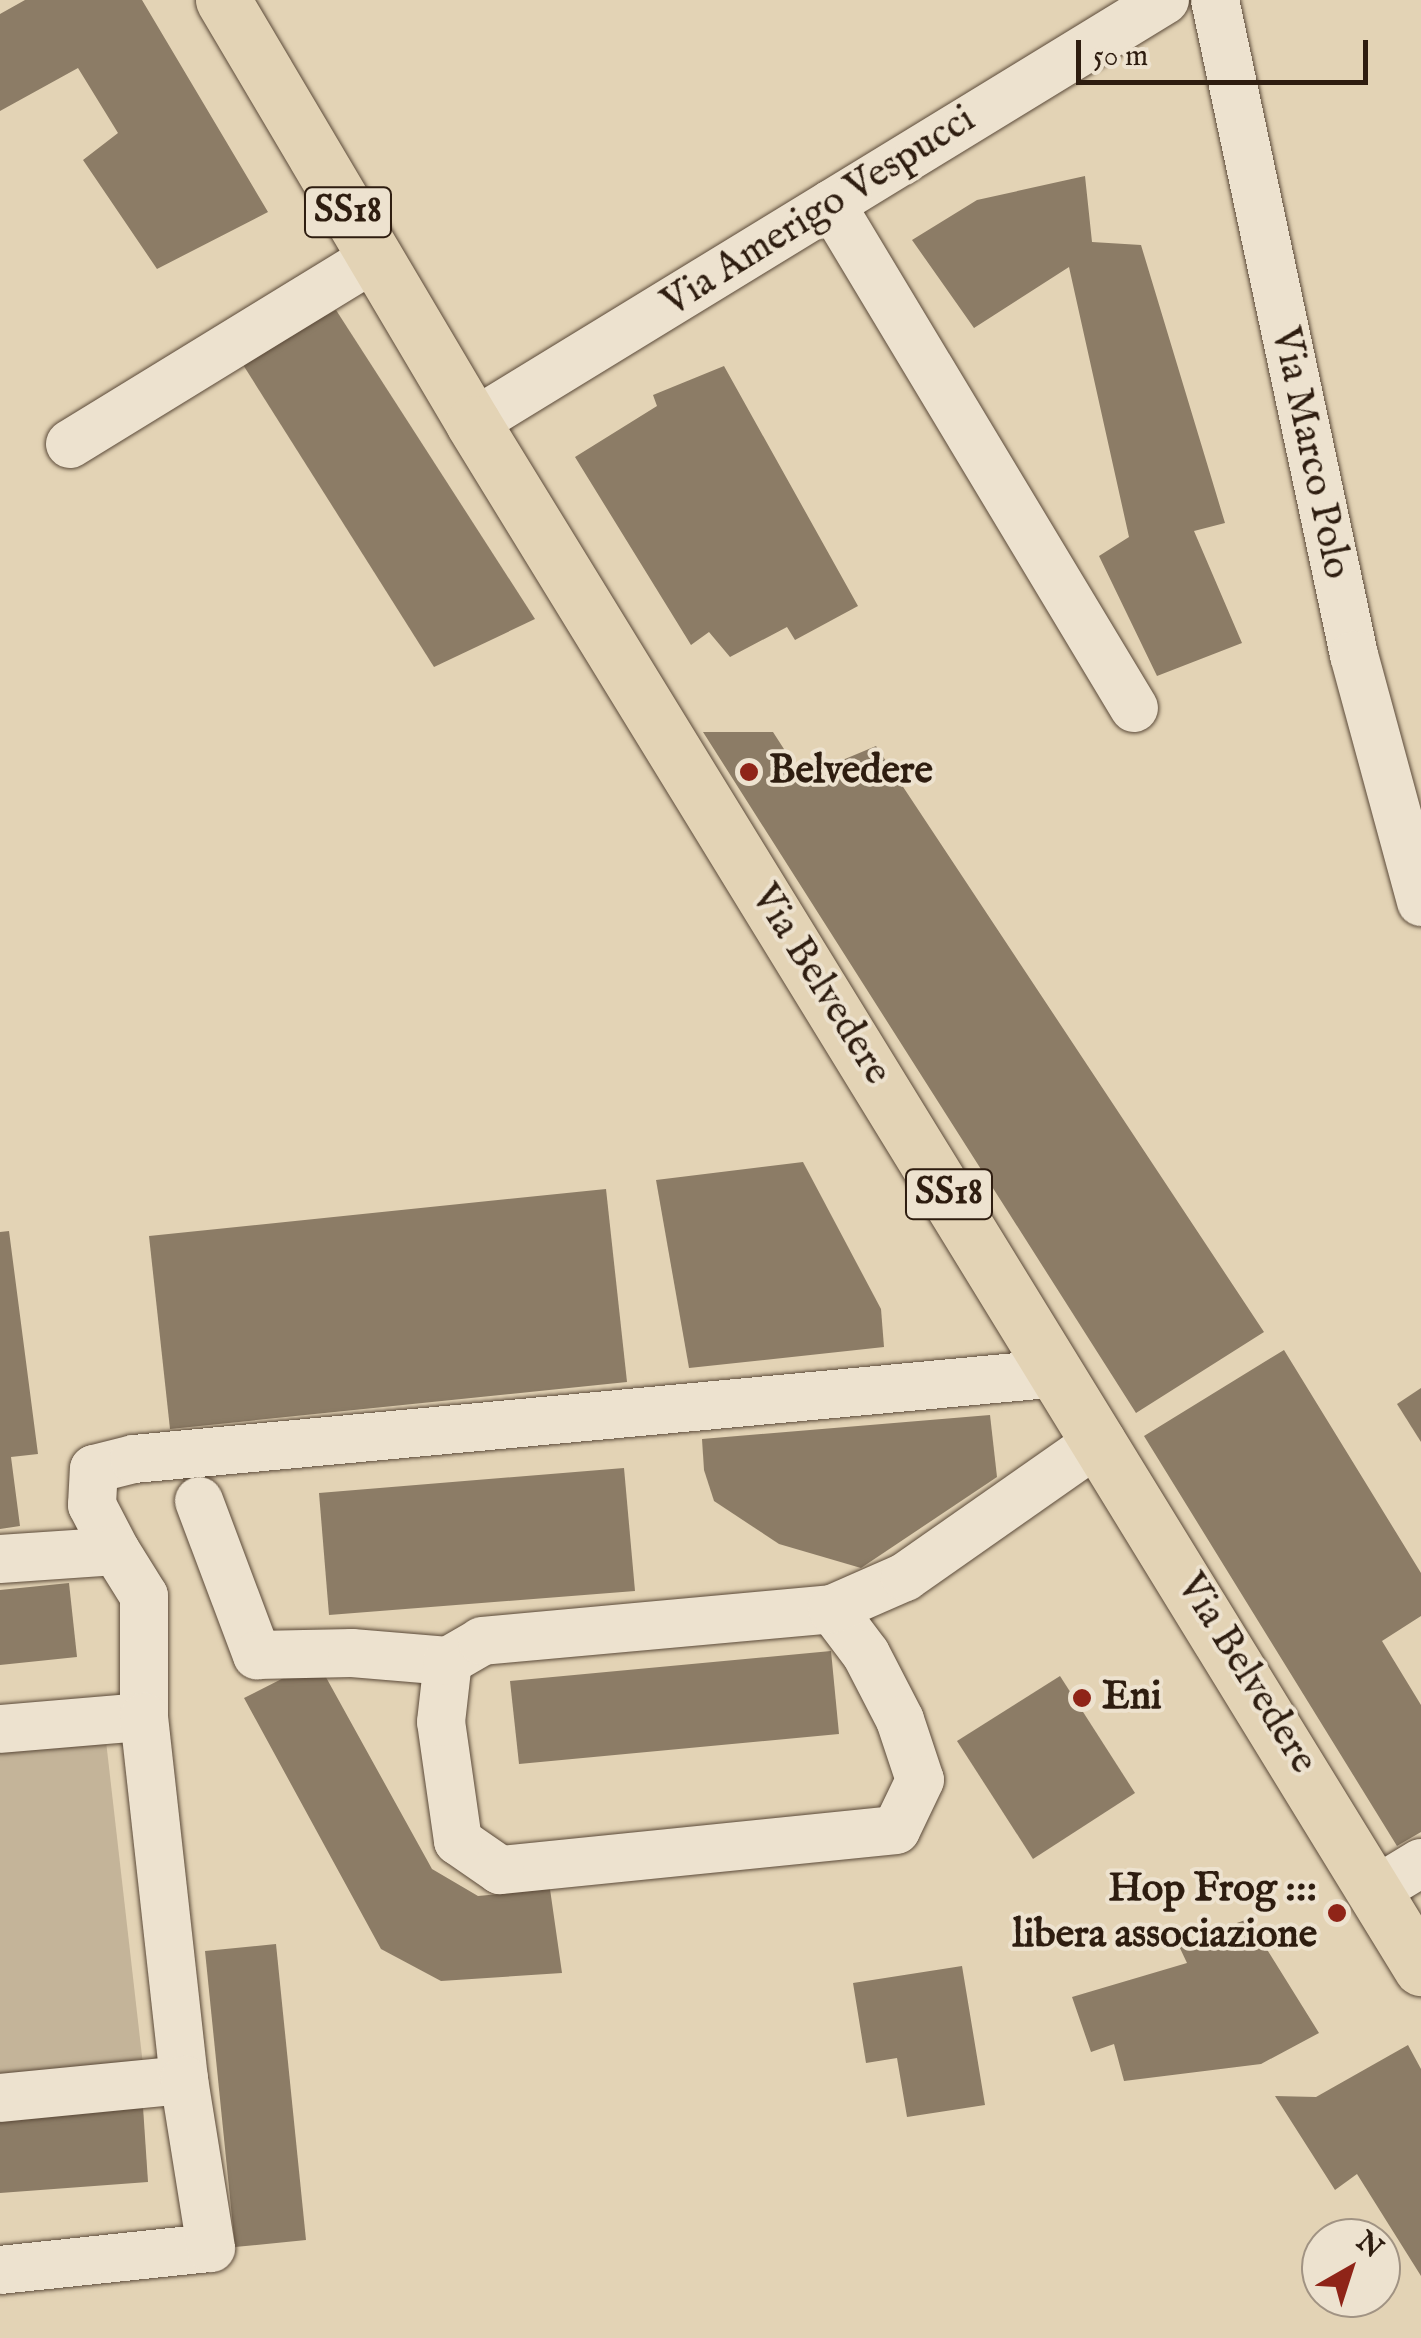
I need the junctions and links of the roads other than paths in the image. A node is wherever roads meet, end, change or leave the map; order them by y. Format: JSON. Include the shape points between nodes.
{"nodes":[{"id":1,"x":222,"y":0,"type":"edge"},
{"id":2,"x":1164,"y":0,"type":"edge"},
{"id":3,"x":1214,"y":0,"type":"edge"},
{"id":4,"x":831,"y":204,"type":"junction"},
{"id":5,"x":375,"y":257,"type":"junction"},
{"id":6,"x":473,"y":423,"type":"junction"},
{"id":7,"x":70,"y":444,"type":"dead end"},
{"id":8,"x":1134,"y":708,"type":"dead end"},
{"id":9,"x":1421,"y":902,"type":"edge"},
{"id":10,"x":1059,"y":1373,"type":"junction"},
{"id":11,"x":1101,"y":1440,"type":"junction"},
{"id":12,"x":199,"y":1501,"type":"dead end"},
{"id":13,"x":116,"y":1551,"type":"junction"},
{"id":14,"x":0,"y":1560,"type":"edge"},
{"id":15,"x":832,"y":1609,"type":"junction"},
{"id":16,"x":448,"y":1661,"type":"junction"},
{"id":17,"x":144,"y":1717,"type":"junction"},
{"id":18,"x":0,"y":1729,"type":"edge"},
{"id":19,"x":1400,"y":1876,"type":"edge"},
{"id":20,"x":1421,"y":1968,"type":"edge"},
{"id":21,"x":184,"y":2080,"type":"junction"},
{"id":22,"x":0,"y":2098,"type":"edge"},
{"id":23,"x":0,"y":2270,"type":"edge"}],
"edges":[{"from":1,"to":5,"type":"main road","name":"Via Belvedere","number":"SS18"},
{"from":2,"to":4,"type":"street","name":"Via Amerigo Vespucci"},
{"from":3,"to":9,"type":"street","name":"Via Marco Polo","via":[[1354,654]]},
{"from":4,"to":6,"type":"street","name":"Via Amerigo Vespucci"},
{"from":4,"to":8,"type":"street"},
{"from":5,"to":6,"type":"main road","name":"Via Belvedere","number":"SS18"},
{"from":5,"to":7,"type":"street"},
{"from":6,"to":10,"type":"main road","name":"Via Belvedere","number":"SS18"},
{"from":10,"to":11,"type":"main road","name":"Via Belvedere","number":"SS18"},
{"from":10,"to":13,"type":"street","via":[[134,1458],[94,1469],[92,1505]]},
{"from":11,"to":15,"type":"street","via":[[905,1577]]},
{"from":11,"to":19,"type":"main road","name":"Via Belvedere","number":"SS18"},
{"from":12,"to":16,"type":"street","via":[[257,1655]]},
{"from":13,"to":14,"type":"street"},
{"from":13,"to":17,"type":"street","via":[[144,1596]]},
{"from":15,"to":16,"type":"street","via":[[482,1641]]},
{"from":15,"to":16,"type":"street","via":[[866,1654],[900,1720],[920,1780],[896,1830],[500,1870],[458,1841],[441,1722]]},
{"from":17,"to":18,"type":"street"},
{"from":17,"to":21,"type":"street"},
{"from":19,"to":20,"type":"main road","name":"Via Belvedere","number":"SS18"},
{"from":21,"to":22,"type":"street"},
{"from":21,"to":23,"type":"street","via":[[211,2248]]}]}
